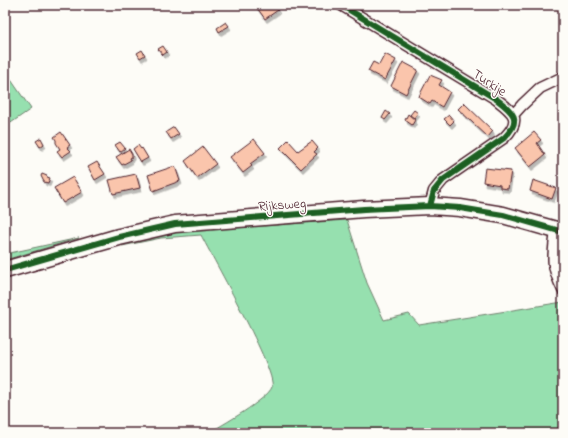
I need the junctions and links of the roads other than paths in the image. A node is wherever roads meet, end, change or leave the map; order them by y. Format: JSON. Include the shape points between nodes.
{"nodes":[{"id":1,"x":341,"y":5,"type":"edge"},
{"id":2,"x":563,"y":77,"type":"edge"},
{"id":3,"x":513,"y":115,"type":"junction"},
{"id":4,"x":430,"y":206,"type":"junction"},
{"id":5,"x":560,"y":231,"type":"edge"},
{"id":6,"x":5,"y":270,"type":"edge"},
{"id":7,"x":563,"y":290,"type":"edge"}],
"edges":[{"from":1,"to":3,"type":"street","name":"Turkije","via":[[496,99],[511,110]]},
{"from":2,"to":3,"type":"street","name":"Turkije","via":[[540,88]]},
{"from":3,"to":4,"type":"street","name":"Turkije","via":[[514,123],[504,138],[443,180],[434,191]]},
{"from":4,"to":5,"type":"main road","name":"Rijksweg","via":[[485,211]]},
{"from":4,"to":6,"type":"main road","name":"Rijksweg","via":[[175,224],[119,237]]},
{"from":5,"to":7,"type":"street","via":[[553,250],[553,263]]}]}
